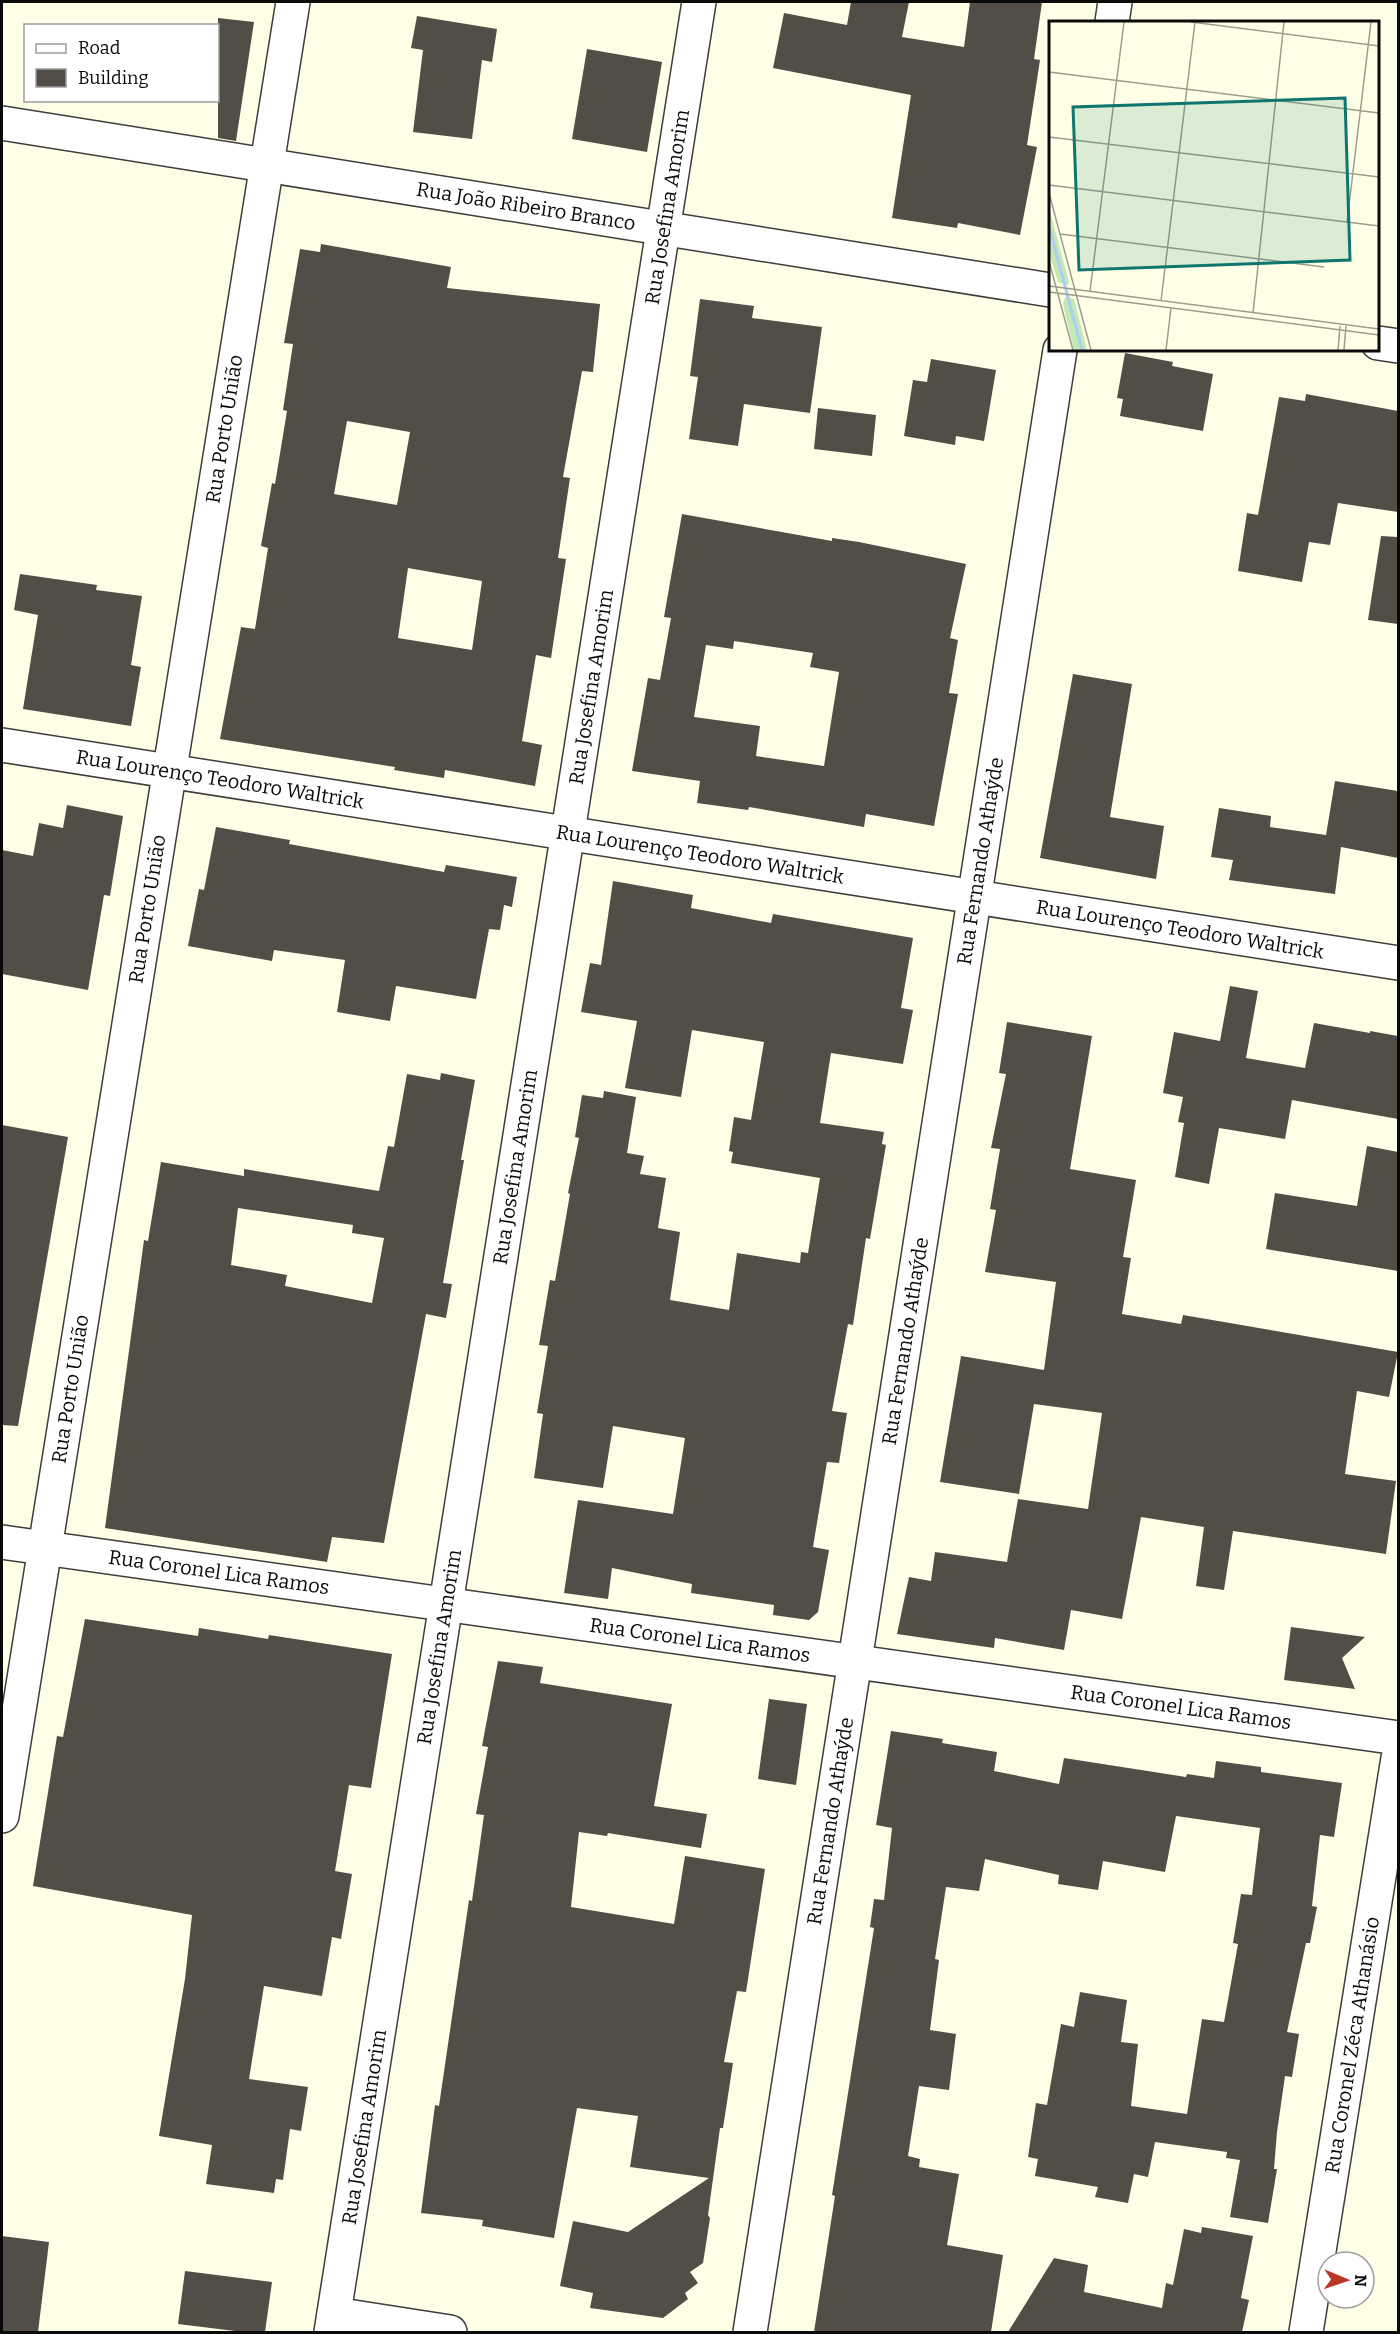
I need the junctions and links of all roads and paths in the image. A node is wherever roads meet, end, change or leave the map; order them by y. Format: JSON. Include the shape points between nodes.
{"nodes":[{"id":1,"x":293,"y":2,"type":"edge"},
{"id":2,"x":699,"y":2,"type":"edge"},
{"id":3,"x":1115,"y":2,"type":"edge"},
{"id":4,"x":1112,"y":21,"type":"edge"},
{"id":5,"x":2,"y":123,"type":"edge"},
{"id":6,"x":266,"y":165,"type":"junction"},
{"id":7,"x":663,"y":228,"type":"junction"},
{"id":8,"x":1049,"y":290,"type":"edge"},
{"id":9,"x":1379,"y":342,"type":"edge"},
{"id":10,"x":1398,"y":346,"type":"edge"},
{"id":11,"x":1060,"y":351,"type":"edge"},
{"id":12,"x":2,"y":745,"type":"edge"},
{"id":13,"x":169,"y":771,"type":"junction"},
{"id":14,"x":567,"y":833,"type":"junction"},
{"id":15,"x":975,"y":897,"type":"junction"},
{"id":16,"x":1398,"y":963,"type":"edge"},
{"id":17,"x":2,"y":1542,"type":"edge"},
{"id":18,"x":44,"y":1548,"type":"junction"},
{"id":19,"x":446,"y":1604,"type":"junction"},
{"id":20,"x":855,"y":1661,"type":"junction"},
{"id":21,"x":1398,"y":1738,"type":"edge"},
{"id":22,"x":1398,"y":1758,"type":"edge"},
{"id":23,"x":2,"y":1816,"type":"edge"},
{"id":24,"x":333,"y":2323,"type":"edge"},
{"id":25,"x":450,"y":2332,"type":"edge"},
{"id":26,"x":750,"y":2332,"type":"edge"},
{"id":27,"x":1306,"y":2332,"type":"edge"}],
"edges":[{"from":1,"to":6,"type":"street","name":"Rua Porto União"},
{"from":2,"to":7,"type":"street","name":"Rua Josefina Amorim"},
{"from":3,"to":4,"type":"street"},
{"from":5,"to":6,"type":"street","name":"Rua João Ribeiro Branco"},
{"from":6,"to":7,"type":"street","name":"Rua João Ribeiro Branco"},
{"from":6,"to":13,"type":"street","name":"Rua Porto União"},
{"from":7,"to":8,"type":"street","name":"Rua João Ribeiro Branco"},
{"from":7,"to":14,"type":"street","name":"Rua Josefina Amorim"},
{"from":9,"to":10,"type":"street"},
{"from":11,"to":15,"type":"street","name":"Rua Fernando Athaýde"},
{"from":12,"to":13,"type":"street","name":"Rua Lourenço Teodoro Waltrick"},
{"from":13,"to":14,"type":"street","name":"Rua Lourenço Teodoro Waltrick"},
{"from":13,"to":18,"type":"street","name":"Rua Porto União"},
{"from":14,"to":15,"type":"street","name":"Rua Lourenço Teodoro Waltrick"},
{"from":14,"to":19,"type":"street","name":"Rua Josefina Amorim"},
{"from":15,"to":16,"type":"street","name":"Rua Lourenço Teodoro Waltrick"},
{"from":15,"to":20,"type":"street","name":"Rua Fernando Athaýde"},
{"from":17,"to":18,"type":"street","name":"Rua Coronel Lica Ramos"},
{"from":18,"to":19,"type":"street","name":"Rua Coronel Lica Ramos"},
{"from":18,"to":23,"type":"street","name":"Rua Porto União"},
{"from":19,"to":20,"type":"street","name":"Rua Coronel Lica Ramos"},
{"from":19,"to":24,"type":"street","name":"Rua Josefina Amorim"},
{"from":20,"to":21,"type":"street","name":"Rua Coronel Lica Ramos"},
{"from":20,"to":26,"type":"street","name":"Rua Fernando Athaýde"},
{"from":22,"to":27,"type":"street","name":"Rua Coronel Zéca Athanásio"},
{"from":24,"to":25,"type":"street"}]}
